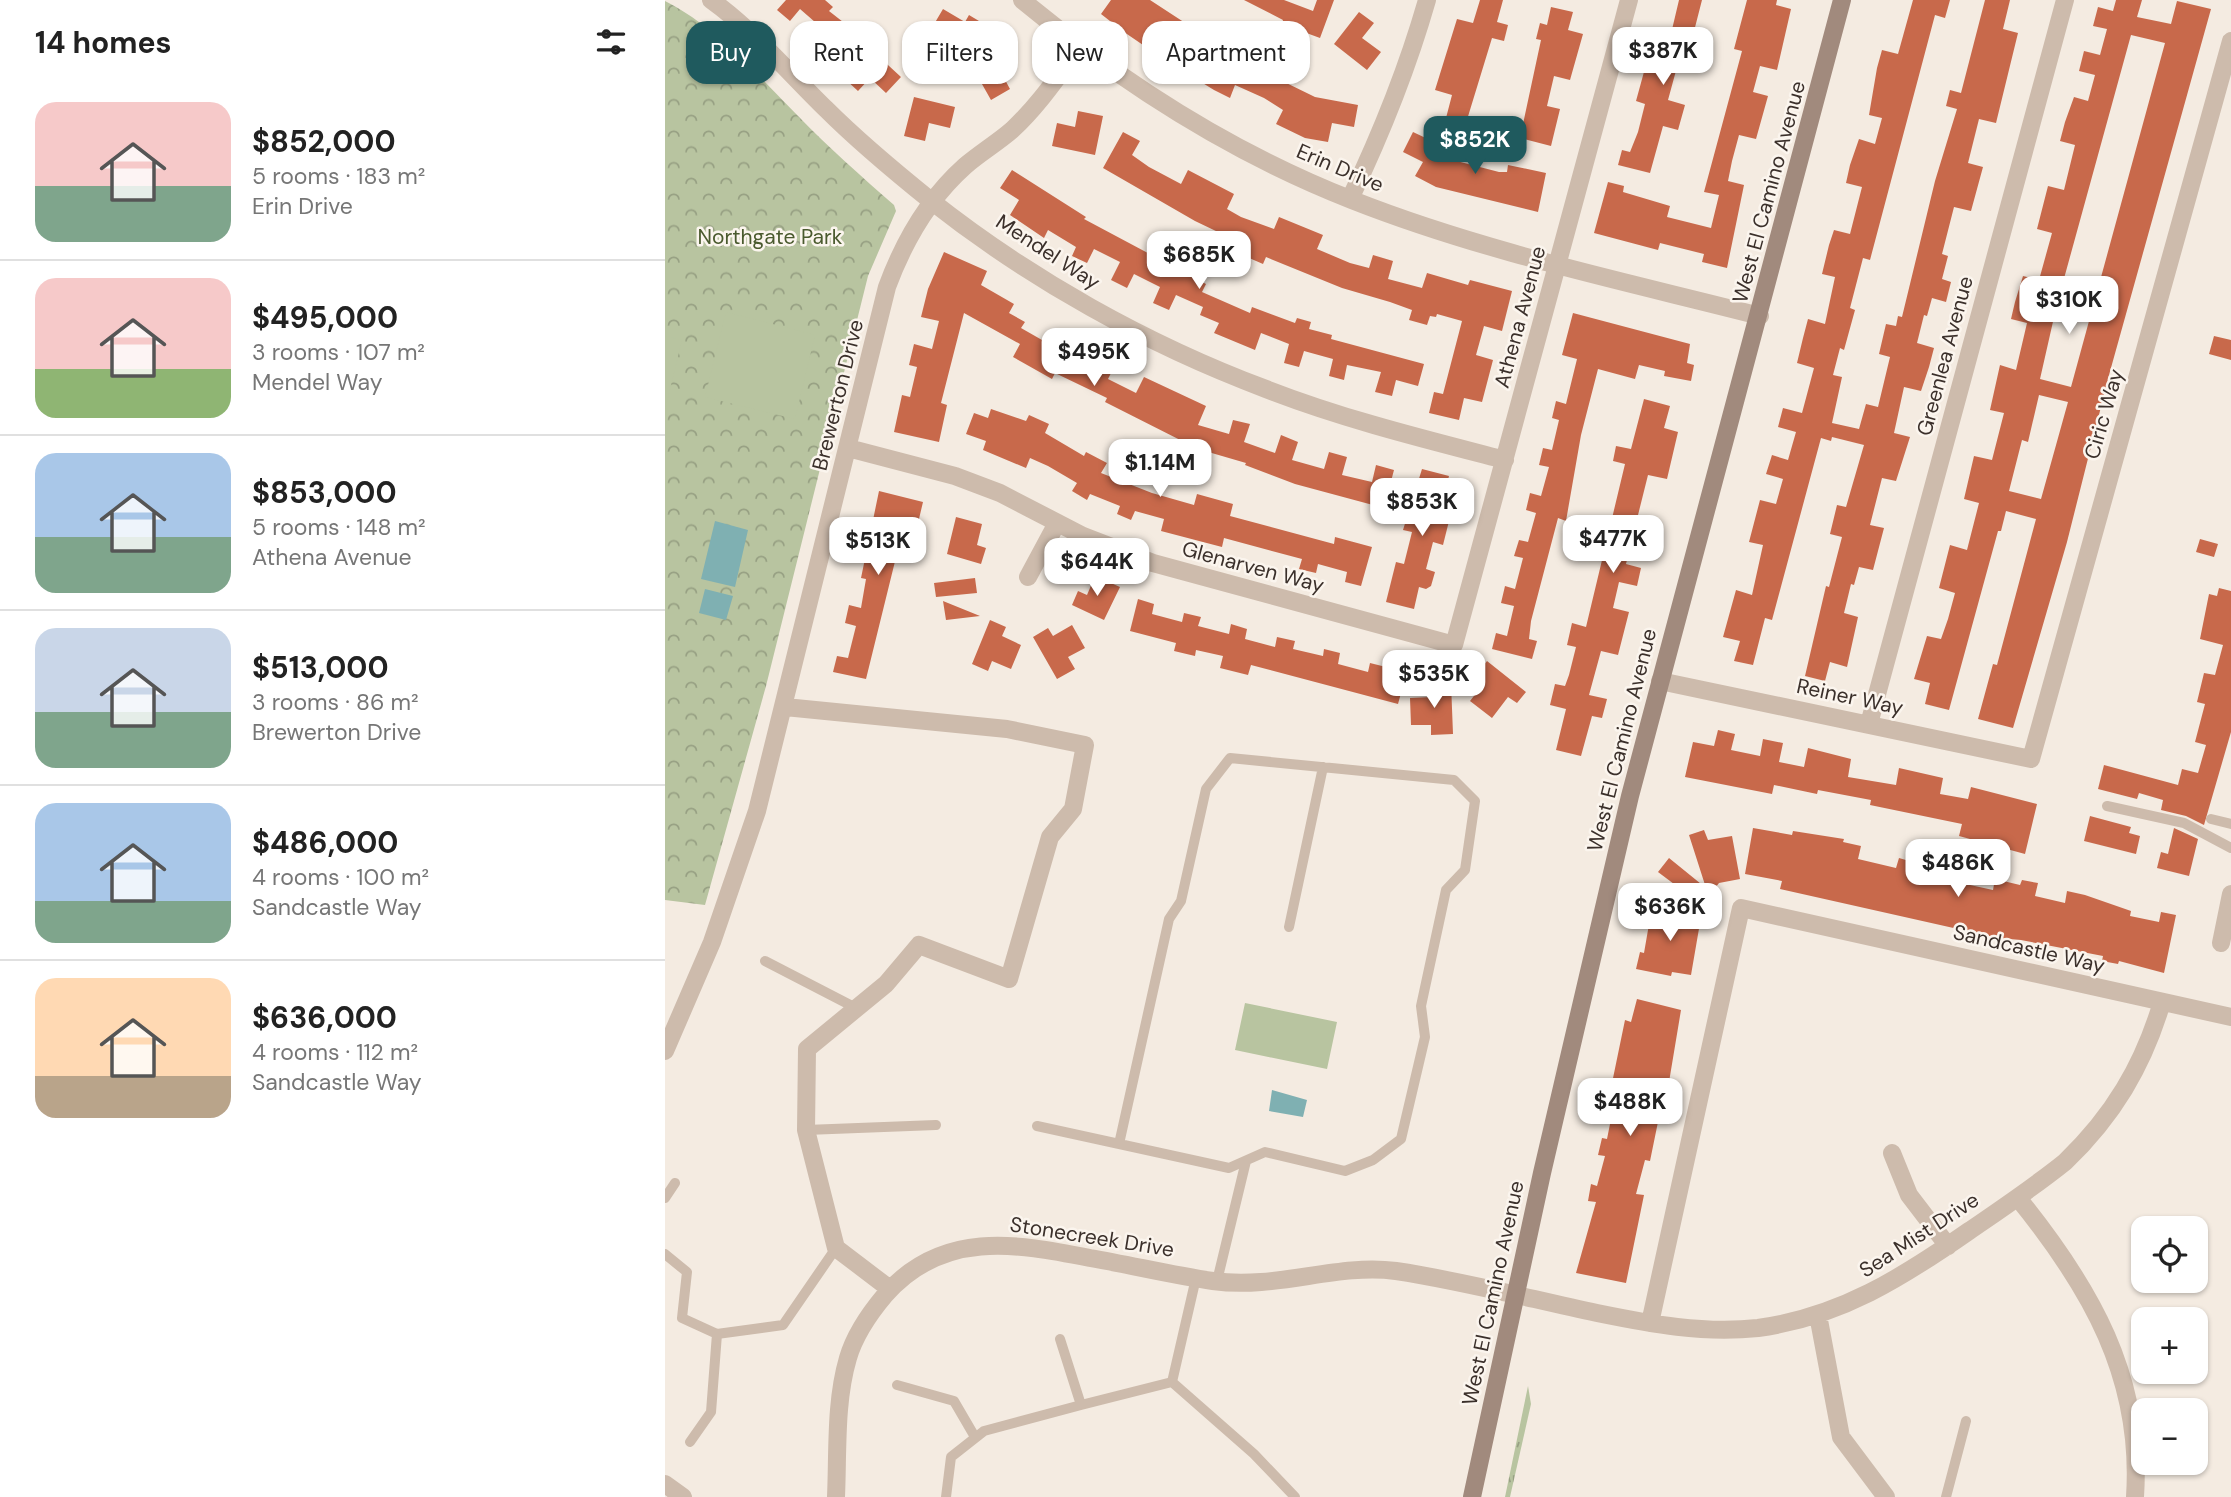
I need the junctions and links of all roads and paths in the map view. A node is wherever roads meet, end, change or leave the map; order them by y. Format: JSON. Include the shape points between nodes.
{"nodes":[{"id":1,"x":711,"y":0,"type":"edge"},
{"id":2,"x":1022,"y":0,"type":"edge"},
{"id":3,"x":1427,"y":0,"type":"edge"},
{"id":4,"x":1629,"y":0,"type":"edge"},
{"id":5,"x":1842,"y":0,"type":"edge"},
{"id":6,"x":2065,"y":0,"type":"edge"},
{"id":7,"x":1048,"y":21,"type":"edge"},
{"id":8,"x":2231,"y":41,"type":"edge"},
{"id":9,"x":1128,"y":78,"type":"edge"},
{"id":10,"x":1052,"y":84,"type":"edge"},
{"id":11,"x":1350,"y":199,"type":"junction"},
{"id":12,"x":932,"y":201,"type":"junction"},
{"id":13,"x":1558,"y":264,"type":"junction"},
{"id":14,"x":1760,"y":316,"type":"junction"},
{"id":15,"x":848,"y":448,"type":"junction"},
{"id":16,"x":1504,"y":460,"type":"junction"},
{"id":17,"x":1057,"y":523,"type":"junction"},
{"id":18,"x":1028,"y":577,"type":"dead end"},
{"id":19,"x":1454,"y":645,"type":"joint"},
{"id":20,"x":1660,"y":681,"type":"junction"},
{"id":21,"x":785,"y":707,"type":"junction"},
{"id":22,"x":1869,"y":724,"type":"junction"},
{"id":23,"x":2031,"y":759,"type":"joint"},
{"id":24,"x":1323,"y":767,"type":"junction"},
{"id":25,"x":2107,"y":806,"type":"dead end"},
{"id":26,"x":2211,"y":819,"type":"dead end"},
{"id":27,"x":2231,"y":824,"type":"edge"},
{"id":28,"x":2231,"y":848,"type":"edge"},
{"id":29,"x":2231,"y":894,"type":"edge"},
{"id":30,"x":1289,"y":927,"type":"dead end"},
{"id":31,"x":2221,"y":943,"type":"dead end"},
{"id":32,"x":765,"y":961,"type":"dead end"},
{"id":33,"x":2162,"y":1002,"type":"junction"},
{"id":34,"x":856,"y":1008,"type":"junction"},
{"id":35,"x":2231,"y":1017,"type":"edge"},
{"id":36,"x":665,"y":1051,"type":"edge"},
{"id":37,"x":936,"y":1125,"type":"dead end"},
{"id":38,"x":1037,"y":1126,"type":"dead end"},
{"id":39,"x":806,"y":1130,"type":"junction"},
{"id":40,"x":1119,"y":1144,"type":"junction"},
{"id":41,"x":1892,"y":1153,"type":"dead end"},
{"id":42,"x":1245,"y":1161,"type":"junction"},
{"id":43,"x":675,"y":1183,"type":"dead end"},
{"id":44,"x":665,"y":1198,"type":"edge"},
{"id":45,"x":2018,"y":1198,"type":"junction"},
{"id":46,"x":1948,"y":1246,"type":"junction"},
{"id":47,"x":836,"y":1248,"type":"junction"},
{"id":48,"x":665,"y":1254,"type":"edge"},
{"id":49,"x":1196,"y":1278,"type":"junction"},
{"id":50,"x":1217,"y":1281,"type":"junction"},
{"id":51,"x":891,"y":1289,"type":"junction"},
{"id":52,"x":1515,"y":1296,"type":"junction"},
{"id":53,"x":1818,"y":1315,"type":"junction"},
{"id":54,"x":1650,"y":1323,"type":"junction"},
{"id":55,"x":717,"y":1334,"type":"junction"},
{"id":56,"x":1060,"y":1339,"type":"dead end"},
{"id":57,"x":1172,"y":1382,"type":"junction"},
{"id":58,"x":897,"y":1385,"type":"dead end"},
{"id":59,"x":1081,"y":1405,"type":"junction"},
{"id":60,"x":1966,"y":1421,"type":"dead end"},
{"id":61,"x":975,"y":1437,"type":"junction"},
{"id":62,"x":690,"y":1441,"type":"dead end"},
{"id":63,"x":665,"y":1484,"type":"edge"},
{"id":64,"x":683,"y":1497,"type":"edge"},
{"id":65,"x":836,"y":1497,"type":"edge"},
{"id":66,"x":946,"y":1497,"type":"edge"},
{"id":67,"x":1295,"y":1497,"type":"edge"},
{"id":68,"x":1472,"y":1497,"type":"edge"},
{"id":69,"x":1885,"y":1497,"type":"edge"},
{"id":70,"x":1946,"y":1497,"type":"edge"},
{"id":71,"x":2135,"y":1497,"type":"edge"}],
"edges":[{"from":1,"to":12,"type":"street","name":"Mendel Way","via":[[754,35],[848,130]]},
{"from":2,"to":7,"type":"street","name":"Erin Drive"},
{"from":3,"to":11,"type":"street","via":[[1386,124]]},
{"from":4,"to":13,"type":"street","name":"Athena Avenue"},
{"from":5,"to":14,"type":"main road","name":"West El Camino Avenue"},
{"from":6,"to":22,"type":"street","name":"Greenlea Avenue"},
{"from":8,"to":23,"type":"street","name":"Ciric Way"},
{"from":9,"to":11,"type":"street","name":"Erin Drive","via":[[1216,135]]},
{"from":10,"to":12,"type":"street","name":"Brewerton Drive","via":[[1011,131],[966,166]]},
{"from":11,"to":13,"type":"street","name":"Erin Drive","via":[[1472,242]]},
{"from":12,"to":15,"type":"street","name":"Brewerton Drive","via":[[909,237],[887,287]]},
{"from":12,"to":16,"type":"street","name":"Mendel Way","via":[[1070,295],[1162,344],[1331,412]]},
{"from":13,"to":14,"type":"street","name":"Erin Drive"},
{"from":13,"to":16,"type":"street","name":"Athena Avenue"},
{"from":14,"to":20,"type":"main road","name":"West El Camino Avenue"},
{"from":15,"to":17,"type":"street","name":"Glenarven Way","via":[[955,476]]},
{"from":15,"to":21,"type":"street","name":"Brewerton Drive"},
{"from":16,"to":19,"type":"street","name":"Athena Avenue"},
{"from":17,"to":18,"type":"street"},
{"from":17,"to":19,"type":"street","name":"Glenarven Way","via":[[1153,563]]},
{"from":20,"to":22,"type":"street","name":"Reiner Way"},
{"from":20,"to":52,"type":"main road","name":"West El Camino Avenue","via":[[1588,968]]},
{"from":21,"to":34,"type":"street","via":[[1007,729],[1085,745],[1073,809],[1050,837],[1009,979],[919,945],[886,984]]},
{"from":21,"to":36,"type":"street","name":"Brewerton Drive","via":[[730,894]]},
{"from":22,"to":23,"type":"street","name":"Reiner Way"},
{"from":24,"to":30,"type":"lane"},
{"from":24,"to":40,"type":"lane","via":[[1230,758],[1206,789],[1181,901],[1169,919]]},
{"from":24,"to":42,"type":"lane","via":[[1454,780],[1475,802],[1465,870],[1446,890],[1421,1006],[1425,1037],[1401,1139],[1373,1160],[1345,1171],[1265,1152]]},
{"from":25,"to":28,"type":"lane","via":[[2184,823]]},
{"from":26,"to":27,"type":"lane"},
{"from":29,"to":31,"type":"street"},
{"from":32,"to":34,"type":"lane"},
{"from":33,"to":35,"type":"street","name":"Sandcastle Way"},
{"from":33,"to":45,"type":"street","name":"Sea Mist Drive","via":[[2141,1062],[2108,1116],[2065,1162]]},
{"from":33,"to":54,"type":"street","name":"Sandcastle Way","via":[[1741,908]]},
{"from":34,"to":39,"type":"street","via":[[807,1049]]},
{"from":37,"to":39,"type":"lane"},
{"from":38,"to":40,"type":"lane"},
{"from":39,"to":47,"type":"street"},
{"from":40,"to":42,"type":"lane","via":[[1229,1168]]},
{"from":41,"to":46,"type":"street","via":[[1909,1195]]},
{"from":42,"to":50,"type":"lane"},
{"from":43,"to":44,"type":"lane"},
{"from":45,"to":46,"type":"street","name":"Sea Mist Drive"},
{"from":45,"to":71,"type":"street","via":[[2081,1282],[2110,1342],[2131,1421]]},
{"from":46,"to":53,"type":"street","name":"Sea Mist Drive","via":[[1894,1282]]},
{"from":47,"to":51,"type":"street"},
{"from":47,"to":55,"type":"lane","via":[[783,1325]]},
{"from":48,"to":55,"type":"lane","via":[[687,1272],[682,1318]]},
{"from":49,"to":50,"type":"street","name":"Stonecreek Drive"},
{"from":49,"to":51,"type":"street","name":"Stonecreek Drive","via":[[1021,1244],[992,1244],[938,1257]]},
{"from":49,"to":57,"type":"lane"},
{"from":50,"to":52,"type":"street","name":"Stonecreek Drive","via":[[1279,1282],[1394,1271]]},
{"from":51,"to":65,"type":"street","name":"Stonecreek Drive","via":[[864,1322],[847,1361],[841,1389]]},
{"from":52,"to":54,"type":"street","name":"Sea Mist Drive"},
{"from":52,"to":68,"type":"main road","name":"West El Camino Avenue"},
{"from":53,"to":54,"type":"street","name":"Sea Mist Drive","via":[[1756,1328],[1683,1329]]},
{"from":53,"to":69,"type":"street","via":[[1841,1437]]},
{"from":55,"to":62,"type":"lane","via":[[711,1412]]},
{"from":56,"to":59,"type":"lane"},
{"from":57,"to":59,"type":"lane"},
{"from":57,"to":67,"type":"lane"},
{"from":58,"to":61,"type":"lane","via":[[954,1402]]},
{"from":59,"to":61,"type":"lane"},
{"from":60,"to":70,"type":"lane"},
{"from":61,"to":66,"type":"lane","via":[[951,1457]]},
{"from":63,"to":64,"type":"street"}]}
